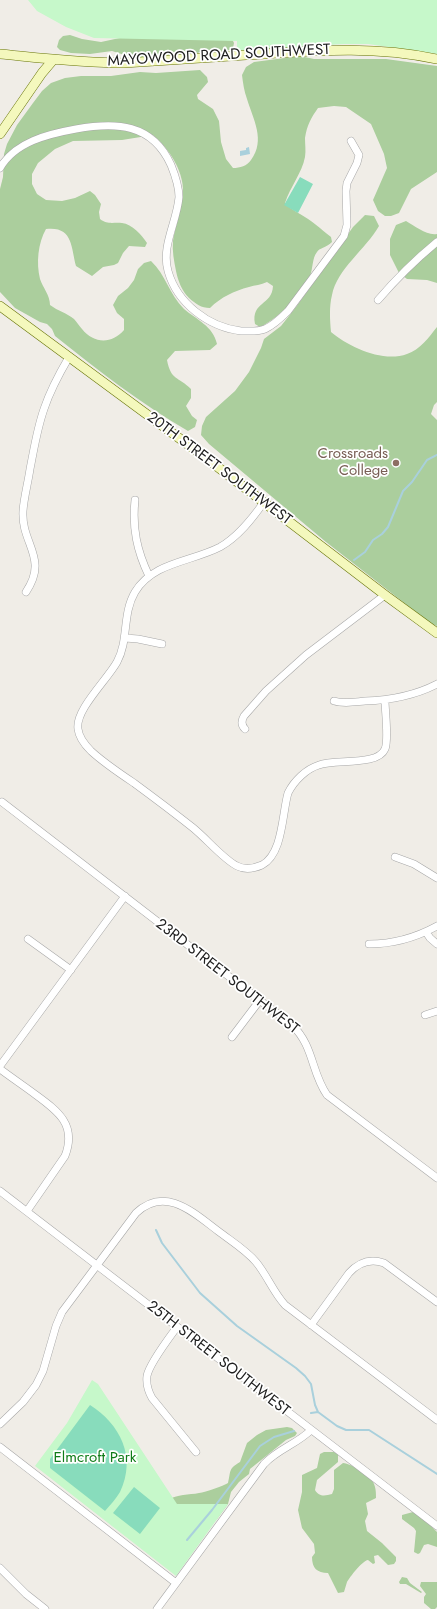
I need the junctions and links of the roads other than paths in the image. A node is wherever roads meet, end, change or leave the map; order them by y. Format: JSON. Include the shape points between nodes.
{"nodes":[{"id":1,"x":3,"y":54,"type":"edge"},
{"id":2,"x":437,"y":59,"type":"edge"},
{"id":3,"x":53,"y":60,"type":"junction"},
{"id":4,"x":0,"y":134,"type":"edge"},
{"id":5,"x":351,"y":141,"type":"dead end"},
{"id":6,"x":0,"y":168,"type":"edge"},
{"id":7,"x":437,"y":242,"type":"edge"},
{"id":8,"x":378,"y":300,"type":"dead end"},
{"id":9,"x":0,"y":306,"type":"edge"},
{"id":10,"x":69,"y":357,"type":"junction"},
{"id":11,"x":135,"y":500,"type":"dead end"},
{"id":12,"x":264,"y":502,"type":"junction"},
{"id":13,"x":150,"y":576,"type":"junction"},
{"id":14,"x":26,"y":592,"type":"dead end"},
{"id":15,"x":385,"y":595,"type":"junction"},
{"id":16,"x":437,"y":633,"type":"edge"},
{"id":17,"x":125,"y":638,"type":"junction"},
{"id":18,"x":162,"y":644,"type":"dead end"},
{"id":19,"x":437,"y":684,"type":"edge"},
{"id":20,"x":385,"y":700,"type":"junction"},
{"id":21,"x":334,"y":701,"type":"dead end"},
{"id":22,"x":246,"y":730,"type":"dead end"},
{"id":23,"x":2,"y":802,"type":"dead end"},
{"id":24,"x":395,"y":857,"type":"dead end"},
{"id":25,"x":437,"y":878,"type":"edge"},
{"id":26,"x":125,"y":896,"type":"junction"},
{"id":27,"x":436,"y":928,"type":"edge"},
{"id":28,"x":426,"y":932,"type":"junction"},
{"id":29,"x":28,"y":939,"type":"dead end"},
{"id":30,"x":368,"y":944,"type":"dead end"},
{"id":31,"x":437,"y":944,"type":"edge"},
{"id":32,"x":71,"y":970,"type":"junction"},
{"id":33,"x":260,"y":1000,"type":"junction"},
{"id":34,"x":437,"y":1011,"type":"edge"},
{"id":35,"x":425,"y":1015,"type":"dead end"},
{"id":36,"x":232,"y":1037,"type":"dead end"},
{"id":37,"x":0,"y":1066,"type":"edge"},
{"id":38,"x":0,"y":1069,"type":"edge"},
{"id":39,"x":437,"y":1178,"type":"edge"},
{"id":40,"x":0,"y":1191,"type":"edge"},
{"id":41,"x":27,"y":1212,"type":"junction"},
{"id":42,"x":98,"y":1265,"type":"junction"},
{"id":43,"x":437,"y":1302,"type":"edge"},
{"id":44,"x":311,"y":1325,"type":"junction"},
{"id":45,"x":177,"y":1327,"type":"junction"},
{"id":46,"x":437,"y":1420,"type":"edge"},
{"id":47,"x":0,"y":1424,"type":"edge"},
{"id":48,"x":311,"y":1430,"type":"junction"},
{"id":49,"x":0,"y":1447,"type":"edge"},
{"id":50,"x":196,"y":1452,"type":"dead end"},
{"id":51,"x":437,"y":1526,"type":"edge"},
{"id":52,"x":0,"y":1568,"type":"edge"},
{"id":53,"x":176,"y":1583,"type":"junction"},
{"id":54,"x":45,"y":1609,"type":"edge"},
{"id":55,"x":158,"y":1609,"type":"edge"}],
"edges":[{"from":1,"to":3,"type":"street","name":"MAYOWOOD ROAD SOUTHWEST"},
{"from":2,"to":3,"type":"street","name":"MAYOWOOD ROAD SOUTHWEST","via":[[386,51],[349,50],[124,63]]},
{"from":3,"to":4,"type":"street"},
{"from":5,"to":6,"type":"street","via":[[359,155],[347,183],[348,225],[344,236],[278,322],[264,330],[250,332],[234,330],[204,318],[180,296],[173,284],[166,255],[178,205],[178,185],[169,161],[147,135],[117,127],[64,131],[30,142],[4,161]]},
{"from":7,"to":8,"type":"street","via":[[410,265]]},
{"from":9,"to":10,"type":"street","name":"20TH STREET SOUTHWEST"},
{"from":10,"to":12,"type":"street","name":"20TH STREET SOUTHWEST"},
{"from":10,"to":14,"type":"street","via":[[43,410],[24,502],[25,529],[36,567],[34,578]]},
{"from":11,"to":13,"type":"street","via":[[135,539]]},
{"from":12,"to":13,"type":"street","via":[[245,526],[222,546],[166,567]]},
{"from":12,"to":15,"type":"street","name":"20TH STREET SOUTHWEST"},
{"from":13,"to":17,"type":"street","via":[[135,592],[130,604]]},
{"from":15,"to":16,"type":"street","name":"20TH STREET SOUTHWEST"},
{"from":15,"to":22,"type":"street","via":[[284,674],[244,716],[242,725]]},
{"from":17,"to":18,"type":"street"},
{"from":17,"to":20,"type":"street","via":[[116,664],[80,716],[78,728],[82,739],[105,762],[193,828],[241,868],[262,865],[272,856],[288,793],[304,773],[324,764],[371,759],[383,753],[386,741]]},
{"from":19,"to":20,"type":"street","via":[[411,695]]},
{"from":20,"to":21,"type":"street"},
{"from":23,"to":26,"type":"street","name":"23RD STREET SOUTHWEST"},
{"from":24,"to":25,"type":"street","via":[[414,864]]},
{"from":26,"to":32,"type":"street"},
{"from":26,"to":33,"type":"street","name":"23RD STREET SOUTHWEST"},
{"from":27,"to":28,"type":"street"},
{"from":28,"to":30,"type":"street","via":[[395,942]]},
{"from":28,"to":31,"type":"street"},
{"from":29,"to":32,"type":"street"},
{"from":32,"to":37,"type":"street"},
{"from":33,"to":36,"type":"street"},
{"from":33,"to":39,"type":"street","name":"23RD STREET SOUTHWEST","via":[[304,1038],[320,1084],[327,1095]]},
{"from":34,"to":35,"type":"street"},
{"from":38,"to":41,"type":"street","via":[[54,1109],[63,1118],[68,1131],[65,1156]]},
{"from":40,"to":41,"type":"street","name":"25TH STREET SOUTHWEST"},
{"from":41,"to":42,"type":"street","name":"25TH STREET SOUTHWEST"},
{"from":42,"to":44,"type":"street","via":[[140,1210],[159,1201],[175,1203],[187,1208],[248,1254],[258,1264],[282,1302]]},
{"from":42,"to":45,"type":"street","name":"25TH STREET SOUTHWEST"},
{"from":42,"to":47,"type":"street","via":[[62,1312],[36,1385]]},
{"from":43,"to":44,"type":"street","via":[[384,1263],[363,1262],[349,1273]]},
{"from":44,"to":46,"type":"street"},
{"from":45,"to":48,"type":"street","name":"25TH STREET SOUTHWEST"},
{"from":45,"to":50,"type":"street","via":[[150,1367],[146,1382],[152,1398]]},
{"from":48,"to":51,"type":"street","name":"25TH STREET SOUTHWEST"},
{"from":48,"to":53,"type":"street","via":[[264,1464]]},
{"from":49,"to":53,"type":"street"},
{"from":52,"to":54,"type":"street"},
{"from":53,"to":55,"type":"street"}]}
